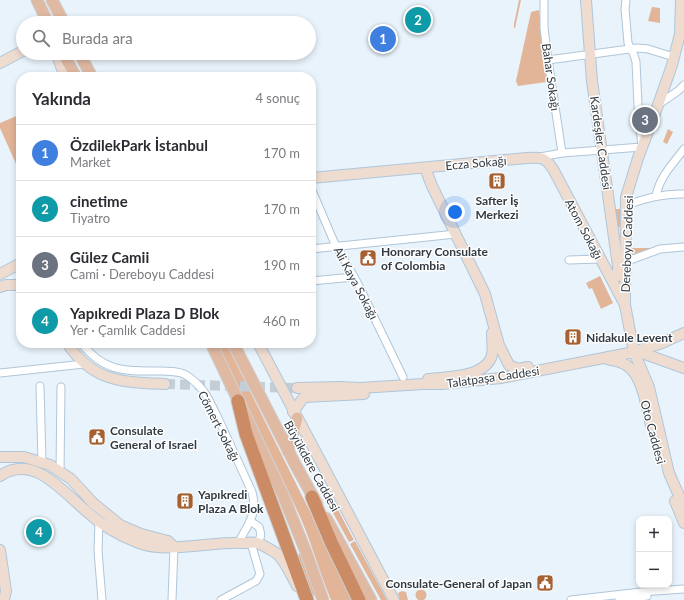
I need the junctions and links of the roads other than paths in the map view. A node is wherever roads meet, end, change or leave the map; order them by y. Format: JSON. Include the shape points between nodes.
{"nodes":[{"id":1,"x":37,"y":0,"type":"edge"},
{"id":2,"x":52,"y":0,"type":"edge"},
{"id":3,"x":544,"y":0,"type":"edge"},
{"id":4,"x":586,"y":0,"type":"edge"},
{"id":5,"x":626,"y":0,"type":"edge"},
{"id":6,"x":681,"y":0,"type":"edge"},
{"id":7,"x":45,"y":16,"type":"edge"},
{"id":8,"x":60,"y":16,"type":"edge"},
{"id":9,"x":632,"y":49,"type":"junction"},
{"id":10,"x":16,"y":54,"type":"edge"},
{"id":11,"x":591,"y":54,"type":"junction"},
{"id":12,"x":674,"y":57,"type":"junction"},
{"id":13,"x":59,"y":60,"type":"edge"},
{"id":14,"x":67,"y":60,"type":"edge"},
{"id":15,"x":83,"y":60,"type":"edge"},
{"id":16,"x":548,"y":60,"type":"junction"},
{"id":17,"x":0,"y":62,"type":"edge"},
{"id":18,"x":63,"y":72,"type":"edge"},
{"id":19,"x":73,"y":72,"type":"edge"},
{"id":20,"x":89,"y":72,"type":"edge"},
{"id":21,"x":684,"y":85,"type":"edge"},
{"id":22,"x":658,"y":104,"type":"junction"},
{"id":23,"x":642,"y":147,"type":"junction"},
{"id":24,"x":684,"y":148,"type":"edge"},
{"id":25,"x":601,"y":150,"type":"junction"},
{"id":26,"x":562,"y":153,"type":"junction"},
{"id":27,"x":540,"y":157,"type":"junction"},
{"id":28,"x":426,"y":168,"type":"junction"},
{"id":29,"x":316,"y":178,"type":"edge"},
{"id":30,"x":684,"y":194,"type":"edge"},
{"id":31,"x":656,"y":196,"type":"junction"},
{"id":32,"x":316,"y":199,"type":"edge"},
{"id":33,"x":626,"y":204,"type":"junction"},
{"id":34,"x":456,"y":234,"type":"junction"},
{"id":35,"x":337,"y":247,"type":"junction"},
{"id":36,"x":684,"y":247,"type":"edge"},
{"id":37,"x":316,"y":249,"type":"edge"},
{"id":38,"x":600,"y":259,"type":"junction"},
{"id":39,"x":569,"y":260,"type":"dead end"},
{"id":40,"x":625,"y":262,"type":"junction"},
{"id":41,"x":16,"y":266,"type":"edge"},
{"id":42,"x":0,"y":274,"type":"edge"},
{"id":43,"x":354,"y":277,"type":"junction"},
{"id":44,"x":316,"y":281,"type":"edge"},
{"id":45,"x":613,"y":283,"type":"junction"},
{"id":46,"x":16,"y":286,"type":"edge"},
{"id":47,"x":0,"y":287,"type":"edge"},
{"id":48,"x":625,"y":305,"type":"junction"},
{"id":49,"x":492,"y":323,"type":"junction"},
{"id":50,"x":684,"y":333,"type":"edge"},
{"id":51,"x":71,"y":348,"type":"edge"},
{"id":52,"x":85,"y":348,"type":"edge"},
{"id":53,"x":213,"y":348,"type":"edge"},
{"id":54,"x":236,"y":348,"type":"edge"},
{"id":55,"x":261,"y":348,"type":"edge"},
{"id":56,"x":639,"y":350,"type":"junction"},
{"id":57,"x":604,"y":359,"type":"junction"},
{"id":58,"x":84,"y":364,"type":"junction"},
{"id":59,"x":684,"y":368,"type":"edge"},
{"id":60,"x":546,"y":369,"type":"junction"},
{"id":61,"x":0,"y":373,"type":"edge"},
{"id":62,"x":403,"y":377,"type":"dead end"},
{"id":63,"x":165,"y":384,"type":"tunnel mouth"},
{"id":64,"x":442,"y":384,"type":"junction"},
{"id":65,"x":40,"y":386,"type":"dead end"},
{"id":66,"x":61,"y":387,"type":"dead end"},
{"id":67,"x":339,"y":387,"type":"junction"},
{"id":68,"x":297,"y":388,"type":"tunnel mouth"},
{"id":69,"x":238,"y":401,"type":"junction"},
{"id":70,"x":295,"y":415,"type":"junction"},
{"id":71,"x":288,"y":451,"type":"junction"},
{"id":72,"x":0,"y":457,"type":"edge"},
{"id":73,"x":42,"y":463,"type":"junction"},
{"id":74,"x":34,"y":472,"type":"junction"},
{"id":75,"x":60,"y":472,"type":"junction"},
{"id":76,"x":0,"y":476,"type":"edge"},
{"id":77,"x":312,"y":497,"type":"junction"},
{"id":78,"x":684,"y":507,"type":"edge"},
{"id":79,"x":102,"y":510,"type":"junction"},
{"id":80,"x":99,"y":521,"type":"junction"},
{"id":81,"x":250,"y":521,"type":"junction"},
{"id":82,"x":684,"y":523,"type":"edge"},
{"id":83,"x":238,"y":543,"type":"junction"},
{"id":84,"x":254,"y":543,"type":"junction"},
{"id":85,"x":174,"y":547,"type":"junction"},
{"id":86,"x":0,"y":550,"type":"edge"},
{"id":87,"x":684,"y":591,"type":"edge"},
{"id":88,"x":6,"y":597,"type":"edge"},
{"id":89,"x":102,"y":600,"type":"edge"},
{"id":90,"x":172,"y":600,"type":"edge"},
{"id":91,"x":221,"y":600,"type":"edge"},
{"id":92,"x":303,"y":600,"type":"edge"},
{"id":93,"x":307,"y":600,"type":"edge"},
{"id":94,"x":323,"y":600,"type":"edge"},
{"id":95,"x":359,"y":600,"type":"edge"},
{"id":96,"x":371,"y":600,"type":"edge"},
{"id":97,"x":394,"y":600,"type":"edge"},
{"id":98,"x":571,"y":600,"type":"edge"},
{"id":99,"x":619,"y":600,"type":"edge"}],
"edges":[{"from":1,"to":7,"type":"main road"},
{"from":2,"to":8,"type":"main road"},
{"from":3,"to":16,"type":"street","name":"Bahar Sokağı"},
{"from":4,"to":11,"type":"street","name":"Kardeşler Caddesi"},
{"from":5,"to":9,"type":"street","via":[[628,43]]},
{"from":6,"to":12,"type":"street","name":"Dereboyu Caddesi","via":[[680,34]]},
{"from":9,"to":11,"type":"street"},
{"from":9,"to":12,"type":"street","via":[[648,49]]},
{"from":9,"to":23,"type":"street","via":[[636,62]]},
{"from":10,"to":17,"type":"street"},
{"from":11,"to":16,"type":"street"},
{"from":11,"to":25,"type":"street","name":"Kardeşler Caddesi"},
{"from":12,"to":22,"type":"street","name":"Dereboyu Caddesi"},
{"from":13,"to":18,"type":"street"},
{"from":14,"to":19,"type":"main road"},
{"from":15,"to":20,"type":"main road"},
{"from":16,"to":26,"type":"street","name":"Bahar Sokağı"},
{"from":21,"to":22,"type":"street"},
{"from":22,"to":23,"type":"street","name":"Dereboyu Caddesi"},
{"from":23,"to":25,"type":"street","name":"Ecza Sokağı"},
{"from":23,"to":33,"type":"street","name":"Dereboyu Caddesi"},
{"from":24,"to":31,"type":"street","via":[[663,176]]},
{"from":25,"to":26,"type":"street","name":"Ecza Sokağı"},
{"from":25,"to":45,"type":"street","name":"Kardeşler Caddesi","via":[[619,275]]},
{"from":26,"to":27,"type":"street","name":"Ecza Sokağı"},
{"from":27,"to":28,"type":"street","name":"Ecza Sokağı"},
{"from":27,"to":38,"type":"street","name":"Atom Sokağı","via":[[553,169]]},
{"from":28,"to":29,"type":"street","name":"Ecza Sokağı"},
{"from":28,"to":34,"type":"street"},
{"from":30,"to":31,"type":"street"},
{"from":31,"to":33,"type":"street"},
{"from":32,"to":35,"type":"street","name":"Ali Kaya Sokağı"},
{"from":33,"to":40,"type":"street","name":"Dereboyu Caddesi"},
{"from":34,"to":35,"type":"street"},
{"from":34,"to":49,"type":"street","via":[[485,294]]},
{"from":35,"to":37,"type":"street"},
{"from":35,"to":43,"type":"street","name":"Ali Kaya Sokağı"},
{"from":36,"to":40,"type":"street","via":[[660,249]]},
{"from":38,"to":39,"type":"street"},
{"from":38,"to":45,"type":"street","name":"Atom Sokağı"},
{"from":40,"to":48,"type":"street","name":"Dereboyu Caddesi"},
{"from":41,"to":42,"type":"street"},
{"from":43,"to":44,"type":"street"},
{"from":43,"to":62,"type":"street","name":"Ali Kaya Sokağı"},
{"from":45,"to":48,"type":"street","name":"Atom Sokağı"},
{"from":46,"to":47,"type":"street"},
{"from":48,"to":56,"type":"street","name":"Dereboyu Caddesi"},
{"from":49,"to":60,"type":"street","via":[[509,365],[518,369],[529,366]]},
{"from":49,"to":67,"type":"street","via":[[491,358],[471,374]]},
{"from":50,"to":56,"type":"street","name":"Talatpaşa Caddesi"},
{"from":51,"to":58,"type":"street"},
{"from":52,"to":81,"type":"street","name":"Cömert Sokağı","via":[[98,360],[111,367],[125,371],[184,374],[196,383],[206,394],[252,492],[255,508]]},
{"from":53,"to":69,"type":"main road"},
{"from":54,"to":71,"type":"main road","name":"Büyükdere Caddesi"},
{"from":55,"to":70,"type":"street"},
{"from":56,"to":57,"type":"street","name":"Talatpaşa Caddesi"},
{"from":56,"to":59,"type":"street"},
{"from":56,"to":78,"type":"street","name":"Oto Caddesi","via":[[670,473]]},
{"from":57,"to":60,"type":"street","name":"Talatpaşa Caddesi"},
{"from":57,"to":82,"type":"street","name":"Oto Caddesi","via":[[627,365],[640,382],[664,476]]},
{"from":58,"to":61,"type":"street"},
{"from":58,"to":63,"type":"street","via":[[119,381]]},
{"from":60,"to":64,"type":"street","name":"Talatpaşa Caddesi","via":[[501,378]]},
{"from":64,"to":67,"type":"street","name":"Talatpaşa Caddesi"},
{"from":64,"to":70,"type":"street","via":[[425,388],[304,398]]},
{"from":65,"to":73,"type":"street"},
{"from":66,"to":75,"type":"street"},
{"from":67,"to":68,"type":"street","name":"Talatpaşa Caddesi"},
{"from":69,"to":93,"type":"highway","via":[[246,434]]},
{"from":69,"to":94,"type":"main road","via":[[283,495]]},
{"from":70,"to":71,"type":"main road"},
{"from":70,"to":97,"type":"street"},
{"from":71,"to":77,"type":"main road","name":"Büyükdere Caddesi"},
{"from":72,"to":73,"type":"street","via":[[24,458]]},
{"from":73,"to":74,"type":"street"},
{"from":73,"to":75,"type":"street"},
{"from":74,"to":76,"type":"street","via":[[26,469],[10,470]]},
{"from":74,"to":80,"type":"street","via":[[63,489]]},
{"from":75,"to":79,"type":"street","via":[[71,479],[92,503]]},
{"from":77,"to":95,"type":"highway"},
{"from":77,"to":96,"type":"main road","name":"Büyükdere Caddesi","via":[[329,522]]},
{"from":79,"to":80,"type":"street"},
{"from":79,"to":85,"type":"street","via":[[120,525],[168,541]]},
{"from":80,"to":85,"type":"street","via":[[140,544],[161,548]]},
{"from":80,"to":89,"type":"street","via":[[98,551]]},
{"from":81,"to":83,"type":"street","name":"Cömert Sokağı"},
{"from":81,"to":84,"type":"street","via":[[260,527],[260,539]]},
{"from":83,"to":84,"type":"street"},
{"from":83,"to":85,"type":"street"},
{"from":84,"to":91,"type":"street","via":[[260,574],[256,581]]},
{"from":84,"to":92,"type":"street","via":[[277,554]]},
{"from":85,"to":90,"type":"street"},
{"from":86,"to":88,"type":"street"},
{"from":87,"to":98,"type":"street","via":[[641,592]]},
{"from":87,"to":99,"type":"street"}]}
